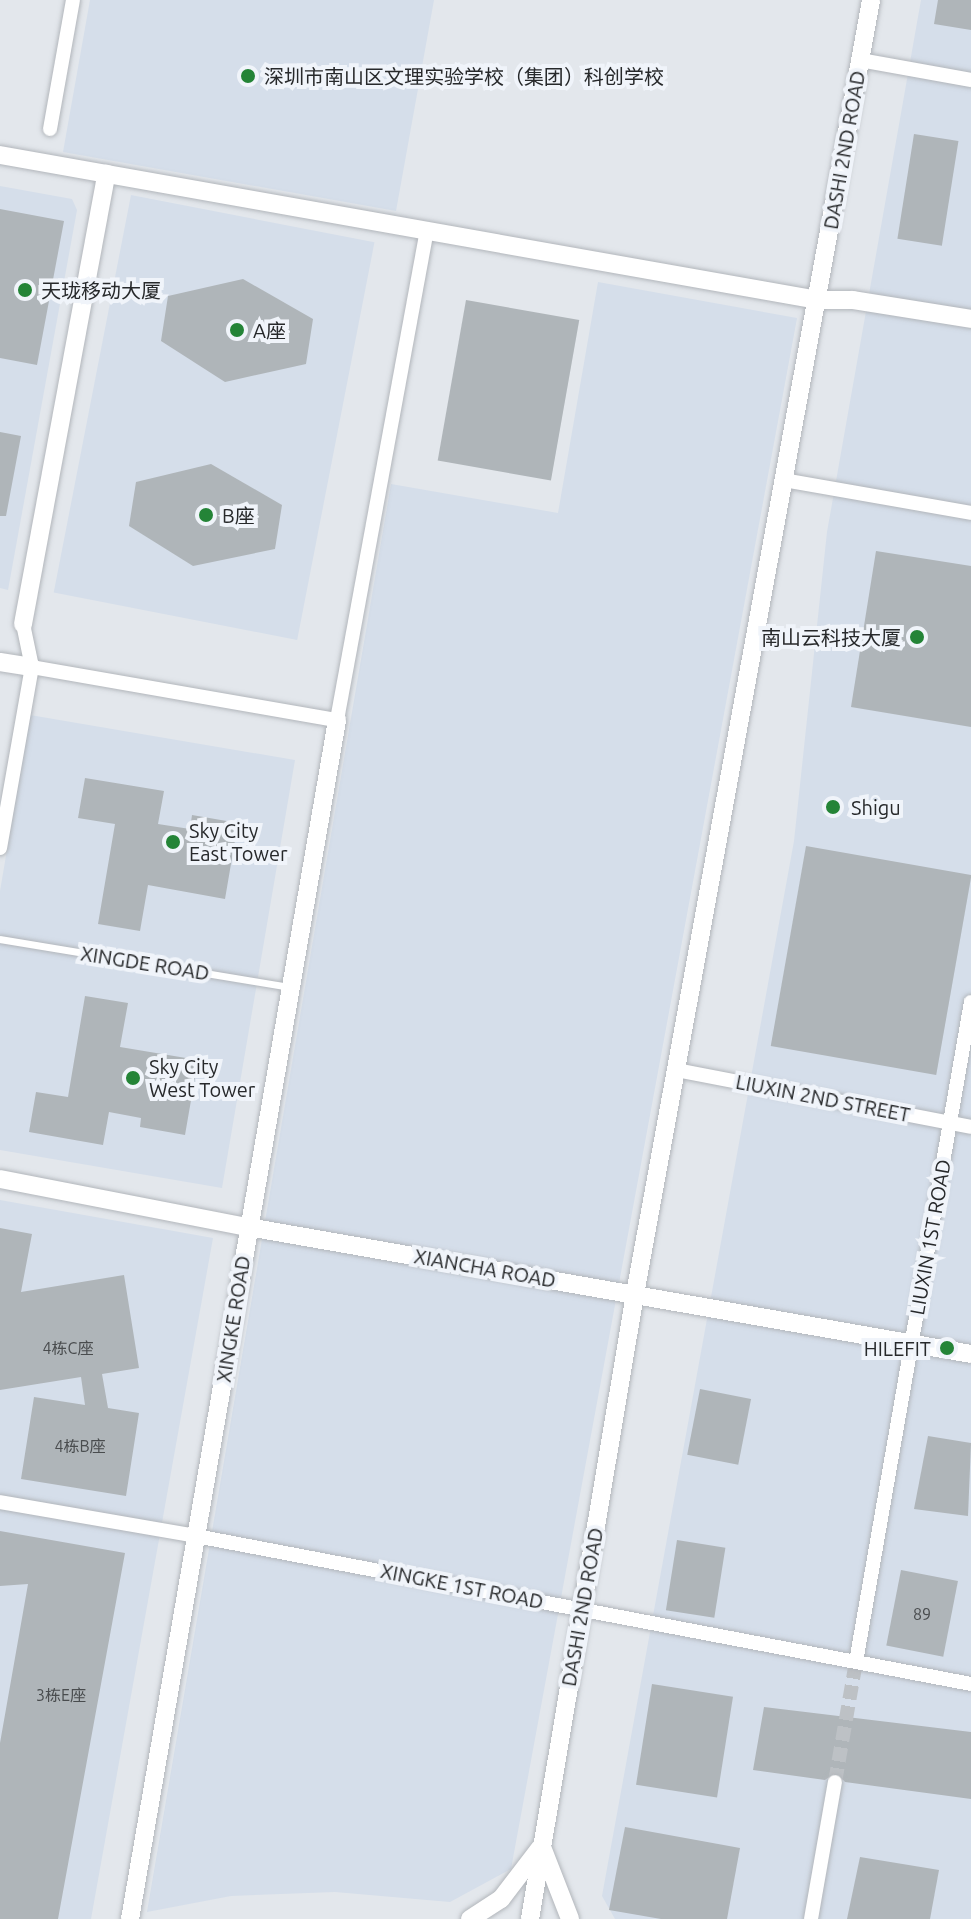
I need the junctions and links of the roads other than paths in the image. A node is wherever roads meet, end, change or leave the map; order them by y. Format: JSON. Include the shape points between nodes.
{"nodes":[{"id":1,"x":73,"y":0,"type":"edge"},
{"id":2,"x":871,"y":0,"type":"edge"},
{"id":3,"x":860,"y":60,"type":"junction"},
{"id":4,"x":971,"y":80,"type":"edge"},
{"id":5,"x":50,"y":129,"type":"dead end"},
{"id":6,"x":0,"y":155,"type":"edge"},
{"id":7,"x":106,"y":174,"type":"junction"},
{"id":8,"x":427,"y":231,"type":"junction"},
{"id":9,"x":817,"y":300,"type":"junction"},
{"id":10,"x":971,"y":319,"type":"edge"},
{"id":11,"x":784,"y":480,"type":"junction"},
{"id":12,"x":971,"y":513,"type":"edge"},
{"id":13,"x":23,"y":624,"type":"joint"},
{"id":14,"x":0,"y":662,"type":"edge"},
{"id":15,"x":32,"y":667,"type":"junction"},
{"id":16,"x":337,"y":720,"type":"junction"},
{"id":17,"x":0,"y":848,"type":"edge"},
{"id":18,"x":0,"y":939,"type":"edge"},
{"id":19,"x":290,"y":987,"type":"junction"},
{"id":20,"x":971,"y":1002,"type":"edge"},
{"id":21,"x":676,"y":1070,"type":"junction"},
{"id":22,"x":950,"y":1123,"type":"junction"},
{"id":23,"x":971,"y":1127,"type":"edge"},
{"id":24,"x":0,"y":1179,"type":"edge"},
{"id":25,"x":248,"y":1227,"type":"junction"},
{"id":26,"x":635,"y":1294,"type":"junction"},
{"id":27,"x":911,"y":1343,"type":"junction"},
{"id":28,"x":971,"y":1354,"type":"edge"},
{"id":29,"x":0,"y":1502,"type":"edge"},
{"id":30,"x":196,"y":1536,"type":"junction"},
{"id":31,"x":582,"y":1609,"type":"junction"},
{"id":32,"x":856,"y":1662,"type":"junction"},
{"id":33,"x":971,"y":1684,"type":"edge"},
{"id":34,"x":835,"y":1782,"type":"tunnel mouth"},
{"id":35,"x":542,"y":1846,"type":"junction"},
{"id":36,"x":130,"y":1919,"type":"edge"},
{"id":37,"x":470,"y":1919,"type":"edge"},
{"id":38,"x":530,"y":1919,"type":"edge"},
{"id":39,"x":570,"y":1919,"type":"edge"},
{"id":40,"x":811,"y":1919,"type":"edge"}],
"edges":[{"from":1,"to":5,"type":"street"},
{"from":2,"to":3,"type":"street","name":"DASHI 2ND ROAD"},
{"from":3,"to":4,"type":"street"},
{"from":3,"to":9,"type":"street","name":"DASHI 2ND ROAD"},
{"from":6,"to":7,"type":"street"},
{"from":7,"to":8,"type":"street"},
{"from":7,"to":13,"type":"street"},
{"from":8,"to":9,"type":"street"},
{"from":8,"to":16,"type":"street"},
{"from":9,"to":10,"type":"street","via":[[853,300]]},
{"from":9,"to":11,"type":"street","name":"DASHI 2ND ROAD"},
{"from":11,"to":12,"type":"street"},
{"from":11,"to":21,"type":"street","name":"DASHI 2ND ROAD"},
{"from":13,"to":15,"type":"street"},
{"from":14,"to":15,"type":"street"},
{"from":15,"to":16,"type":"street"},
{"from":15,"to":17,"type":"street"},
{"from":16,"to":19,"type":"street","name":"XINGKE ROAD"},
{"from":18,"to":19,"type":"lane","name":"XINGDE ROAD"},
{"from":19,"to":25,"type":"street","name":"XINGKE ROAD"},
{"from":20,"to":22,"type":"street","name":"LIUXIN 1ST ROAD"},
{"from":21,"to":22,"type":"street","name":"LIUXIN 2ND STREET"},
{"from":21,"to":26,"type":"street","name":"DASHI 2ND ROAD"},
{"from":22,"to":23,"type":"street","name":"LIUXIN 2ND STREET"},
{"from":22,"to":27,"type":"street","name":"LIUXIN 1ST ROAD"},
{"from":24,"to":25,"type":"street","name":"XIANCHA ROAD"},
{"from":25,"to":26,"type":"street","name":"XIANCHA ROAD"},
{"from":25,"to":30,"type":"street","name":"XINGKE ROAD"},
{"from":26,"to":27,"type":"street","name":"XIANCHA ROAD"},
{"from":26,"to":31,"type":"street","name":"DASHI 2ND ROAD"},
{"from":27,"to":28,"type":"street","name":"XIANCHA ROAD"},
{"from":27,"to":32,"type":"street","name":"LIUXIN 1ST ROAD"},
{"from":29,"to":30,"type":"street","name":"XINGKE 1ST ROAD"},
{"from":30,"to":31,"type":"street","name":"XINGKE 1ST ROAD"},
{"from":30,"to":36,"type":"street","name":"XINGKE ROAD"},
{"from":31,"to":32,"type":"street","name":"XINGKE 1ST ROAD"},
{"from":31,"to":35,"type":"street","name":"DASHI 2ND ROAD"},
{"from":32,"to":33,"type":"street","name":"XINGKE 1ST ROAD"},
{"from":34,"to":40,"type":"street"},
{"from":35,"to":37,"type":"street","via":[[501,1899]]},
{"from":35,"to":38,"type":"street","name":"DASHI 2ND ROAD"},
{"from":35,"to":39,"type":"street"}]}
